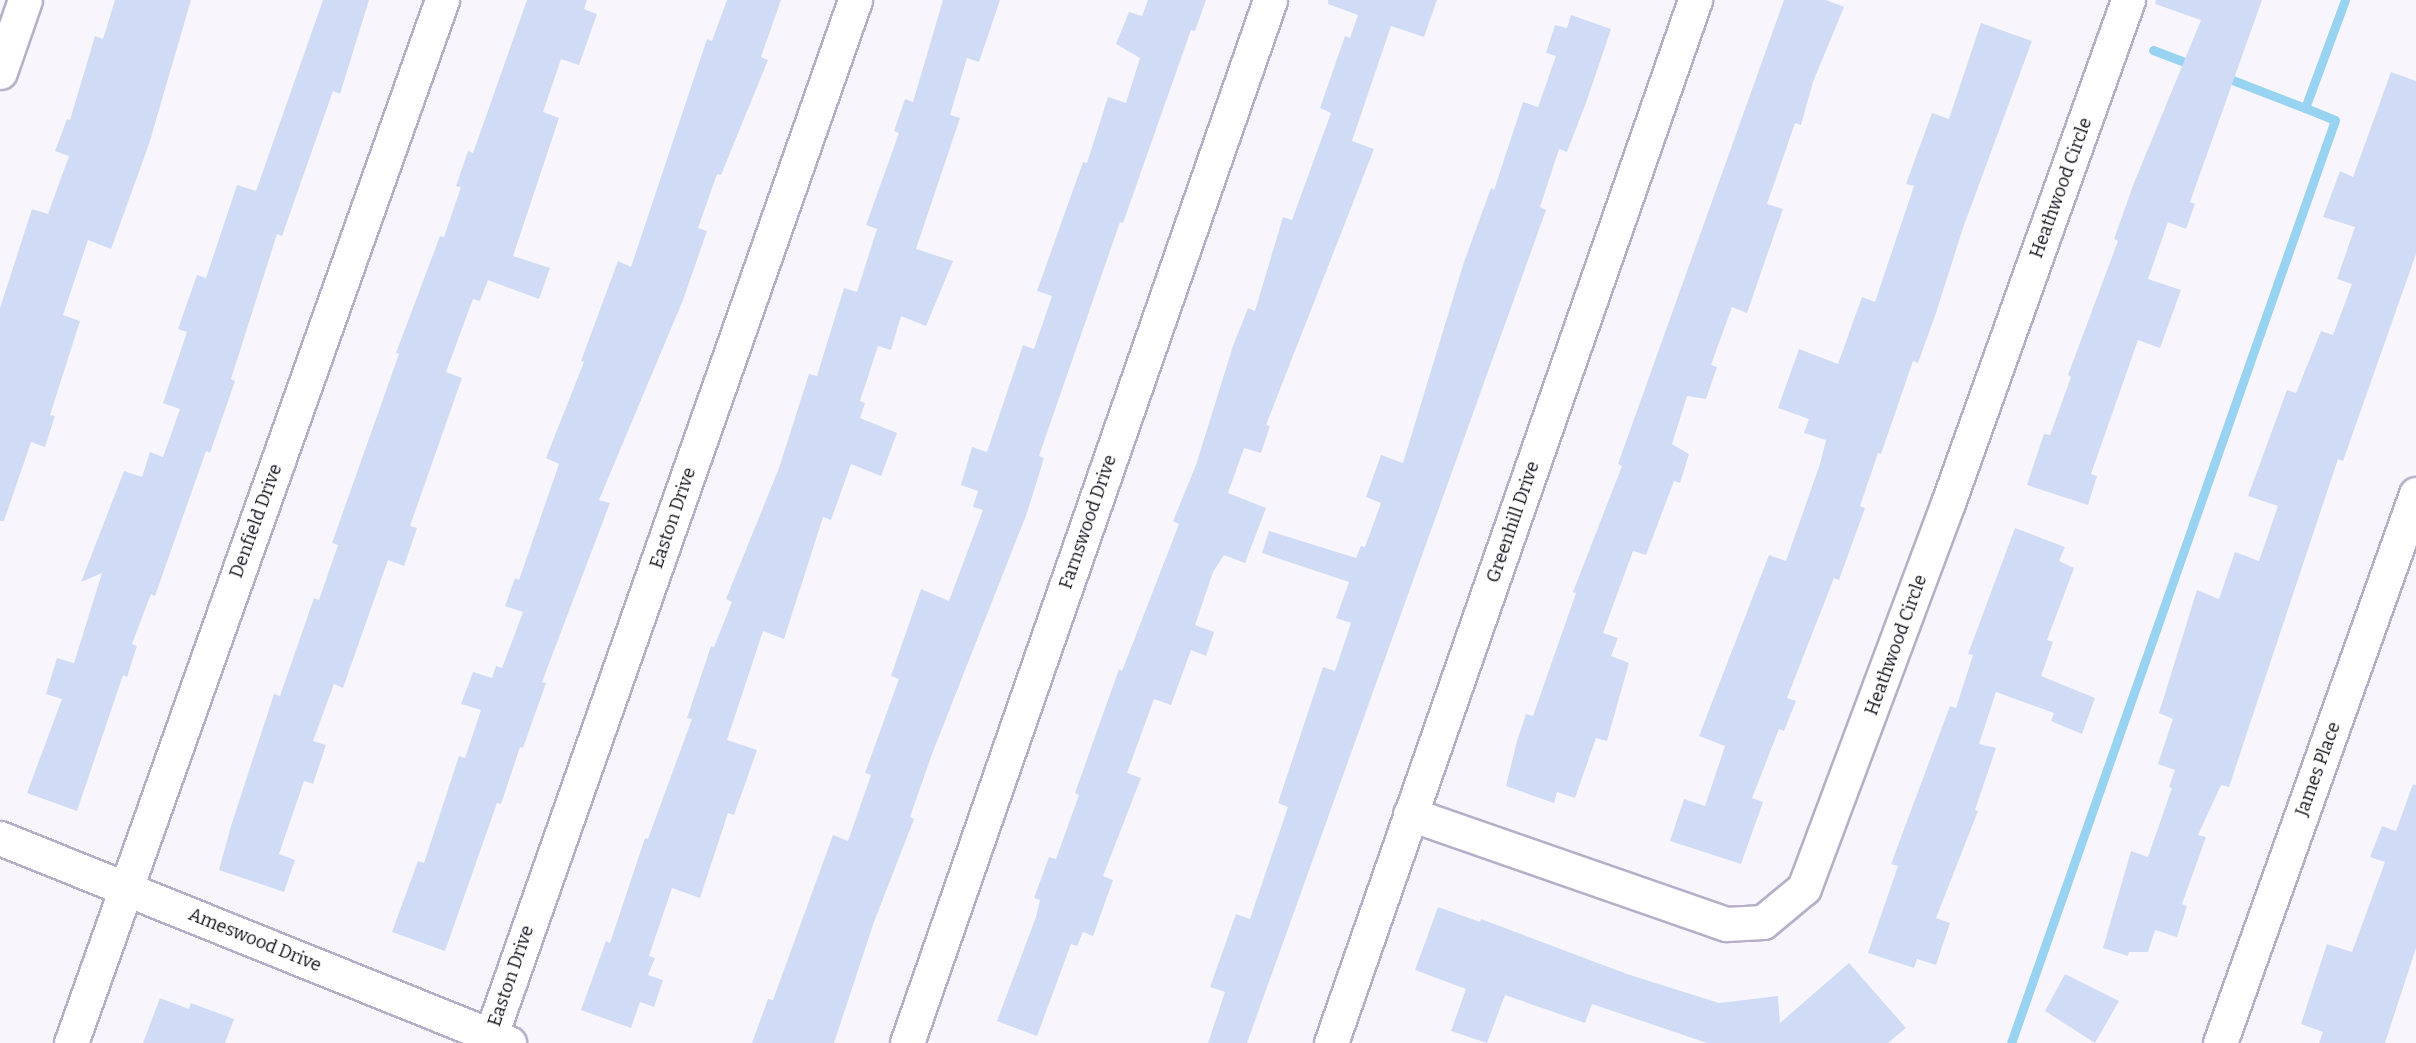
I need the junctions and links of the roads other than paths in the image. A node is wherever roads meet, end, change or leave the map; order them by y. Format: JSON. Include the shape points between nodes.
{"nodes":[{"id":1,"x":25,"y":0,"type":"edge"},
{"id":2,"x":442,"y":0,"type":"edge"},
{"id":3,"x":855,"y":0,"type":"edge"},
{"id":4,"x":1270,"y":0,"type":"edge"},
{"id":5,"x":1695,"y":0,"type":"edge"},
{"id":6,"x":2128,"y":0,"type":"edge"},
{"id":7,"x":0,"y":72,"type":"edge"},
{"id":8,"x":2416,"y":494,"type":"edge"},
{"id":9,"x":1410,"y":814,"type":"junction"},
{"id":10,"x":0,"y":838,"type":"edge"},
{"id":11,"x":126,"y":887,"type":"junction"},
{"id":12,"x":500,"y":1039,"type":"edge"},
{"id":13,"x":71,"y":1043,"type":"edge"},
{"id":14,"x":907,"y":1043,"type":"edge"},
{"id":15,"x":1330,"y":1043,"type":"edge"},
{"id":16,"x":2220,"y":1043,"type":"edge"}],
"edges":[{"from":1,"to":7,"type":"street"},
{"from":2,"to":11,"type":"street","name":"Denfield Drive"},
{"from":3,"to":12,"type":"street","name":"Easton Drive"},
{"from":4,"to":14,"type":"street","name":"Farnswood Drive"},
{"from":5,"to":9,"type":"street","name":"Greenhill Drive"},
{"from":6,"to":9,"type":"street","name":"Heathwood Circle","via":[[1948,503],[1804,888],[1763,922],[1726,924]]},
{"from":8,"to":16,"type":"street","name":"James Place"},
{"from":9,"to":15,"type":"street","name":"Greenhill Drive"},
{"from":10,"to":11,"type":"street","name":"Ameswood Drive"},
{"from":11,"to":12,"type":"street","name":"Ameswood Drive"},
{"from":11,"to":13,"type":"street","name":"Denfield Drive"}]}
